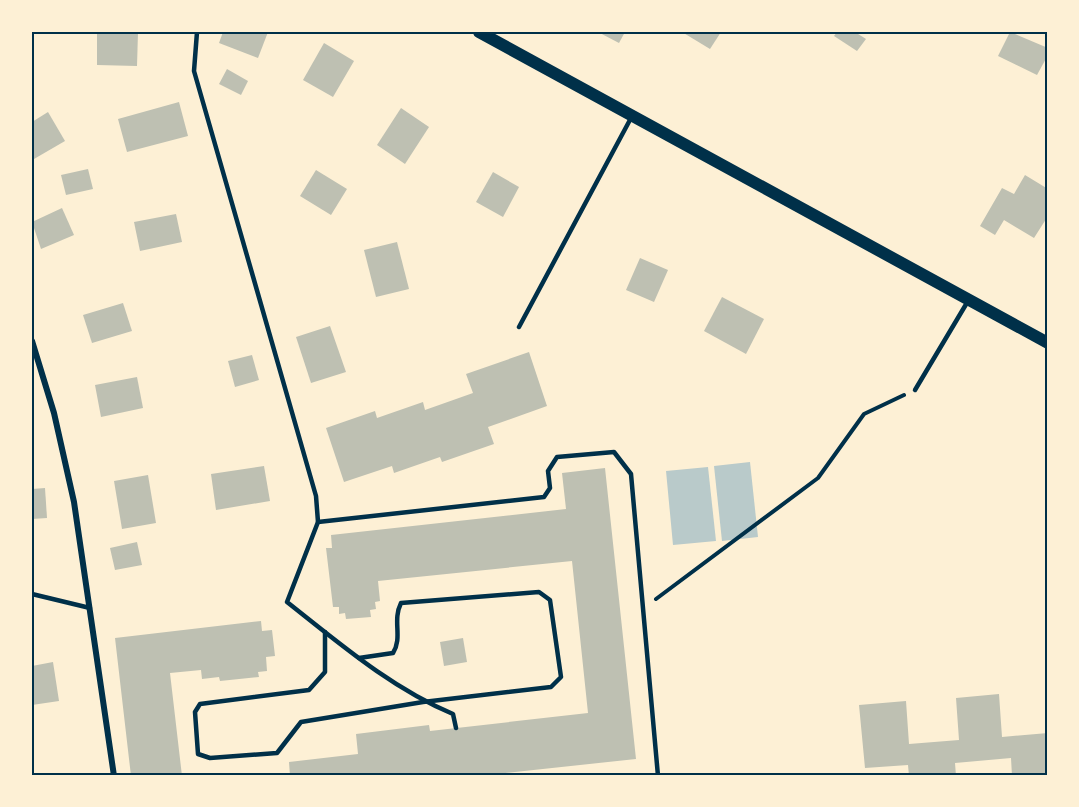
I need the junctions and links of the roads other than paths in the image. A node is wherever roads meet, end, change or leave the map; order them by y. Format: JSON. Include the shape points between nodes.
{"nodes":[{"id":1,"x":197,"y":32,"type":"edge"},
{"id":2,"x":479,"y":32,"type":"edge"},
{"id":3,"x":633,"y":115,"type":"junction"},
{"id":4,"x":969,"y":299,"type":"junction"},
{"id":5,"x":519,"y":327,"type":"dead end"},
{"id":6,"x":32,"y":341,"type":"edge"},
{"id":7,"x":1047,"y":343,"type":"edge"},
{"id":8,"x":915,"y":390,"type":"road end"},
{"id":9,"x":318,"y":522,"type":"junction"},
{"id":10,"x":32,"y":594,"type":"edge"},
{"id":11,"x":90,"y":608,"type":"junction"},
{"id":12,"x":325,"y":632,"type":"junction"},
{"id":13,"x":359,"y":658,"type":"junction"},
{"id":14,"x":423,"y":702,"type":"junction"},
{"id":15,"x":456,"y":728,"type":"dead end"},
{"id":16,"x":114,"y":776,"type":"edge"},
{"id":17,"x":658,"y":776,"type":"edge"}],
"edges":[{"from":1,"to":9,"type":"lane","via":[[194,71],[295,415],[316,496]]},
{"from":2,"to":3,"type":"main road"},
{"from":3,"to":4,"type":"main road"},
{"from":3,"to":5,"type":"lane"},
{"from":4,"to":7,"type":"main road"},
{"from":4,"to":8,"type":"lane"},
{"from":6,"to":11,"type":"street","via":[[74,502]]},
{"from":9,"to":12,"type":"lane","via":[[286,602]]},
{"from":9,"to":17,"type":"lane","via":[[544,497],[549,488],[548,471],[557,457],[614,452],[631,474]]},
{"from":10,"to":11,"type":"lane"},
{"from":11,"to":16,"type":"street"},
{"from":12,"to":13,"type":"lane"},
{"from":12,"to":14,"type":"lane","via":[[325,672],[309,690],[200,704],[195,712],[198,754],[210,758],[277,753],[301,722]]},
{"from":13,"to":14,"type":"lane"},
{"from":13,"to":14,"type":"lane","via":[[393,653],[398,645],[395,615],[401,603],[539,592],[550,600],[561,677],[550,687]]},
{"from":14,"to":15,"type":"lane","via":[[453,714]]}]}
